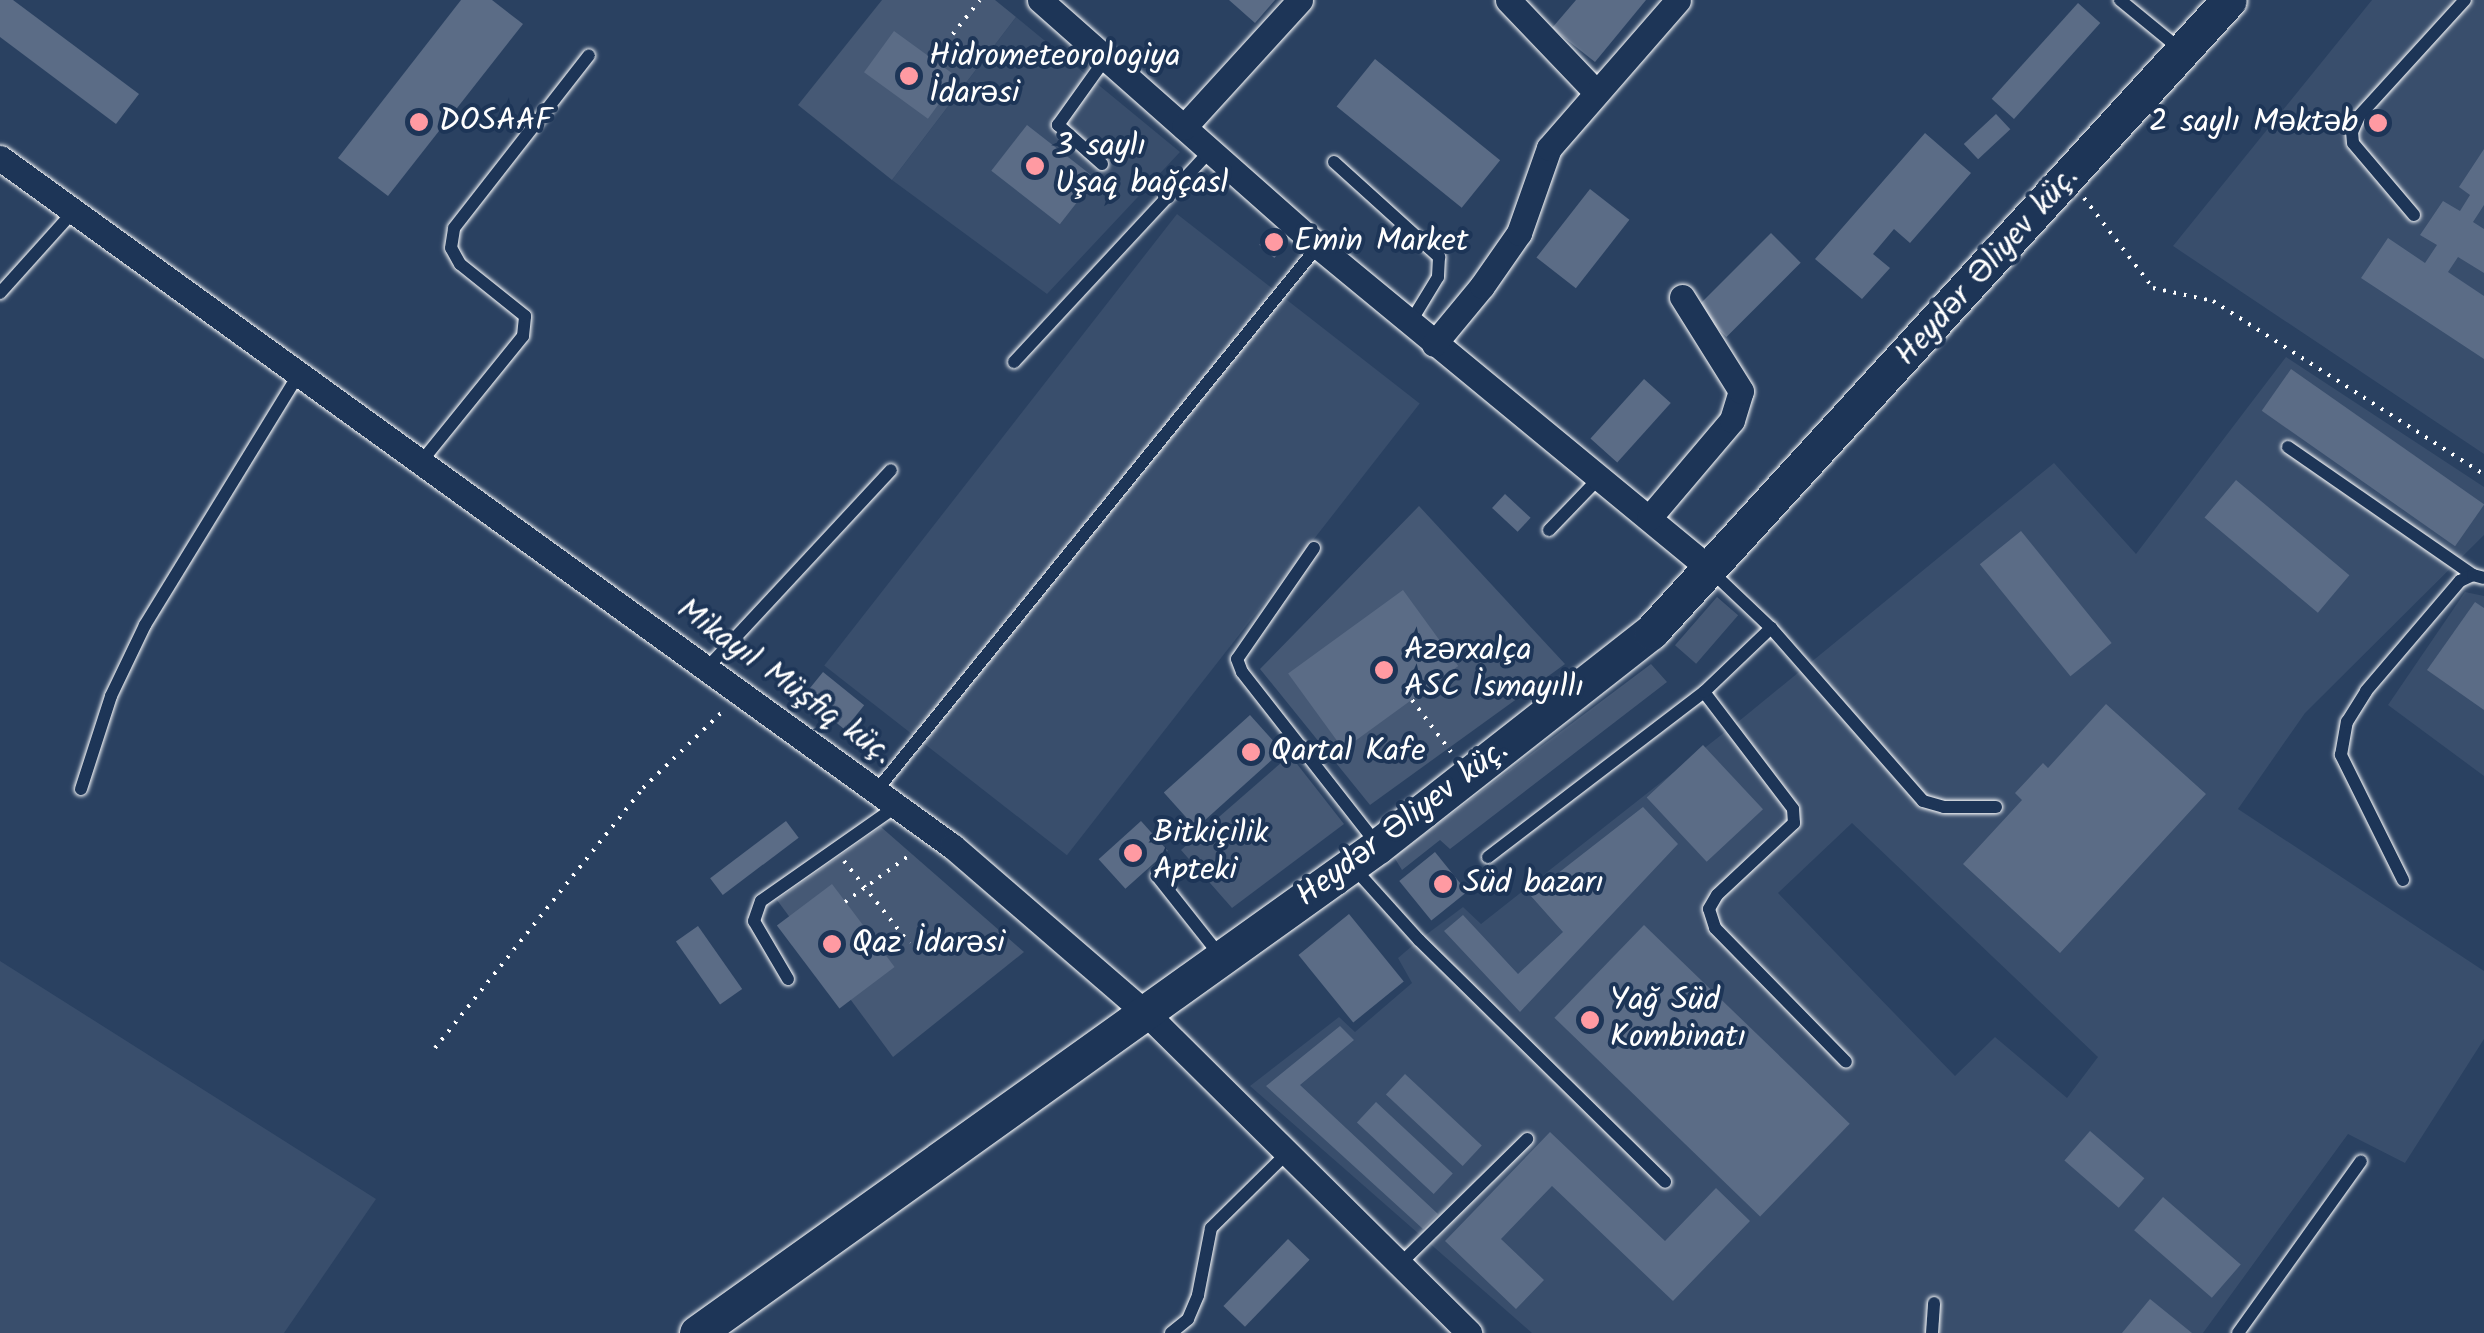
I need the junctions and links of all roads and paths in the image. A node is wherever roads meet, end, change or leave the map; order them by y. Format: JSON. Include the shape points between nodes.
{"nodes":[{"id":1,"x":980,"y":0,"type":"edge"},
{"id":2,"x":1040,"y":0,"type":"edge"},
{"id":3,"x":1300,"y":0,"type":"edge"},
{"id":4,"x":1678,"y":0,"type":"edge"},
{"id":5,"x":2120,"y":0,"type":"edge"},
{"id":6,"x":2230,"y":0,"type":"edge"},
{"id":7,"x":2465,"y":0,"type":"edge"},
{"id":8,"x":1525,"y":6,"type":"edge"},
{"id":9,"x":2183,"y":52,"type":"junction"},
{"id":10,"x":589,"y":55,"type":"dead end"},
{"id":11,"x":1106,"y":58,"type":"junction"},
{"id":12,"x":932,"y":59,"type":"dead end"},
{"id":13,"x":1596,"y":92,"type":"junction"},
{"id":14,"x":1184,"y":127,"type":"junction"},
{"id":15,"x":1211,"y":150,"type":"junction"},
{"id":16,"x":0,"y":158,"type":"edge"},
{"id":17,"x":1334,"y":162,"type":"dead end"},
{"id":18,"x":1102,"y":164,"type":"dead end"},
{"id":19,"x":2070,"y":178,"type":"junction"},
{"id":20,"x":73,"y":212,"type":"junction"},
{"id":21,"x":2414,"y":215,"type":"dead end"},
{"id":22,"x":1318,"y":246,"type":"junction"},
{"id":23,"x":0,"y":292,"type":"edge"},
{"id":24,"x":1682,"y":297,"type":"dead end"},
{"id":25,"x":1410,"y":323,"type":"junction"},
{"id":26,"x":1434,"y":344,"type":"junction"},
{"id":27,"x":1014,"y":362,"type":"dead end"},
{"id":28,"x":299,"y":374,"type":"junction"},
{"id":29,"x":2288,"y":447,"type":"dead end"},
{"id":30,"x":421,"y":462,"type":"junction"},
{"id":31,"x":892,"y":470,"type":"dead end"},
{"id":32,"x":2484,"y":474,"type":"edge"},
{"id":33,"x":1599,"y":478,"type":"junction"},
{"id":34,"x":1649,"y":518,"type":"junction"},
{"id":35,"x":1548,"y":530,"type":"dead end"},
{"id":36,"x":1314,"y":548,"type":"dead end"},
{"id":37,"x":1711,"y":570,"type":"junction"},
{"id":38,"x":2479,"y":576,"type":"edge"},
{"id":39,"x":1771,"y":628,"type":"junction"},
{"id":40,"x":707,"y":668,"type":"junction"},
{"id":41,"x":1704,"y":692,"type":"junction"},
{"id":42,"x":742,"y":693,"type":"junction"},
{"id":43,"x":1412,"y":700,"type":"dead end"},
{"id":44,"x":1469,"y":776,"type":"junction"},
{"id":45,"x":80,"y":788,"type":"dead end"},
{"id":46,"x":888,"y":798,"type":"junction"},
{"id":47,"x":1996,"y":808,"type":"dead end"},
{"id":48,"x":835,"y":850,"type":"junction"},
{"id":49,"x":911,"y":854,"type":"dead end"},
{"id":50,"x":1365,"y":856,"type":"junction"},
{"id":51,"x":1488,"y":857,"type":"dead end"},
{"id":52,"x":1157,"y":876,"type":"dead end"},
{"id":53,"x":2403,"y":880,"type":"dead end"},
{"id":54,"x":866,"y":887,"type":"junction"},
{"id":55,"x":845,"y":902,"type":"dead end"},
{"id":56,"x":910,"y":942,"type":"dead end"},
{"id":57,"x":1223,"y":960,"type":"junction"},
{"id":58,"x":788,"y":979,"type":"dead end"},
{"id":59,"x":1148,"y":1015,"type":"junction"},
{"id":60,"x":434,"y":1048,"type":"dead end"},
{"id":61,"x":1846,"y":1062,"type":"dead end"},
{"id":62,"x":1527,"y":1139,"type":"dead end"},
{"id":63,"x":1287,"y":1153,"type":"junction"},
{"id":64,"x":2361,"y":1161,"type":"dead end"},
{"id":65,"x":1665,"y":1182,"type":"dead end"},
{"id":66,"x":1401,"y":1263,"type":"junction"},
{"id":67,"x":1934,"y":1302,"type":"dead end"},
{"id":68,"x":697,"y":1333,"type":"edge"},
{"id":69,"x":1171,"y":1333,"type":"edge"},
{"id":70,"x":1469,"y":1333,"type":"edge"},
{"id":71,"x":1932,"y":1333,"type":"edge"},
{"id":72,"x":2238,"y":1333,"type":"edge"}],
"edges":[{"from":1,"to":12,"type":"path"},
{"from":2,"to":11,"type":"street"},
{"from":3,"to":14,"type":"street"},
{"from":4,"to":13,"type":"street"},
{"from":5,"to":9,"type":"lane"},
{"from":6,"to":9,"type":"main road","name":"Heydər Əliyev küç."},
{"from":7,"to":21,"type":"lane","via":[[2352,132],[2353,144]]},
{"from":8,"to":13,"type":"street"},
{"from":9,"to":19,"type":"main road","name":"Heydər Əliyev küç."},
{"from":10,"to":30,"type":"lane","via":[[454,228],[452,248],[460,264],[525,316],[522,336]]},
{"from":11,"to":14,"type":"street"},
{"from":11,"to":18,"type":"lane","via":[[1058,124]]},
{"from":13,"to":26,"type":"street","via":[[1550,148],[1518,233]]},
{"from":14,"to":15,"type":"street"},
{"from":15,"to":22,"type":"street"},
{"from":15,"to":27,"type":"lane"},
{"from":16,"to":20,"type":"street","name":"Mikayıl Müşfiq küç."},
{"from":17,"to":25,"type":"lane","via":[[1439,256],[1438,277]]},
{"from":19,"to":32,"type":"path","via":[[2153,288],[2214,301]]},
{"from":19,"to":37,"type":"main road","name":"Heydər Əliyev küç."},
{"from":20,"to":23,"type":"lane"},
{"from":20,"to":28,"type":"street","name":"Mikayıl Müşfiq küç."},
{"from":22,"to":25,"type":"street"},
{"from":22,"to":46,"type":"lane"},
{"from":24,"to":34,"type":"street","via":[[1741,391],[1732,420]]},
{"from":25,"to":26,"type":"street"},
{"from":26,"to":33,"type":"street"},
{"from":28,"to":30,"type":"street","name":"Mikayıl Müşfiq küç."},
{"from":28,"to":45,"type":"lane","via":[[145,624]]},
{"from":29,"to":38,"type":"lane"},
{"from":30,"to":40,"type":"street","name":"Mikayıl Müşfiq küç."},
{"from":31,"to":40,"type":"lane"},
{"from":33,"to":34,"type":"street"},
{"from":33,"to":35,"type":"lane"},
{"from":34,"to":37,"type":"street"},
{"from":36,"to":50,"type":"lane","via":[[1237,659]]},
{"from":37,"to":39,"type":"lane"},
{"from":37,"to":44,"type":"main road","name":"Heydər Əliyev küç.","via":[[1650,632]]},
{"from":38,"to":53,"type":"lane","via":[[2460,581],[2346,722],[2341,755]]},
{"from":39,"to":41,"type":"lane"},
{"from":39,"to":47,"type":"lane","via":[[1923,801]]},
{"from":40,"to":42,"type":"street","name":"Mikayıl Müşfiq küç."},
{"from":41,"to":51,"type":"lane"},
{"from":41,"to":61,"type":"lane","via":[[1793,809],[1794,823],[1717,895],[1709,909],[1715,928]]},
{"from":42,"to":46,"type":"street","name":"Mikayıl Müşfiq küç."},
{"from":42,"to":60,"type":"path","via":[[643,788]]},
{"from":43,"to":44,"type":"path"},
{"from":44,"to":50,"type":"main road","name":"Heydər Əliyev küç."},
{"from":46,"to":48,"type":"lane"},
{"from":46,"to":59,"type":"street","name":"Mikayıl Müşfiq küç."},
{"from":48,"to":54,"type":"path"},
{"from":48,"to":58,"type":"lane","via":[[762,900],[755,912]]},
{"from":49,"to":54,"type":"path"},
{"from":50,"to":57,"type":"main road","name":"Heydər Əliyev küç."},
{"from":50,"to":65,"type":"lane","via":[[1419,940]]},
{"from":52,"to":57,"type":"lane"},
{"from":54,"to":55,"type":"path"},
{"from":54,"to":56,"type":"path"},
{"from":57,"to":59,"type":"main road","name":"Heydər Əliyev küç."},
{"from":59,"to":63,"type":"street","name":"Mikayıl Müşfiq küç."},
{"from":59,"to":68,"type":"main road","name":"Heydər Əliyev küç."},
{"from":62,"to":66,"type":"lane"},
{"from":63,"to":66,"type":"street","name":"Mikayıl Müşfiq küç."},
{"from":63,"to":69,"type":"lane","via":[[1211,1228],[1198,1295],[1188,1319]]},
{"from":64,"to":72,"type":"lane"},
{"from":66,"to":70,"type":"street","name":"Mikayıl Müşfiq küç."},
{"from":67,"to":71,"type":"lane"}]}
